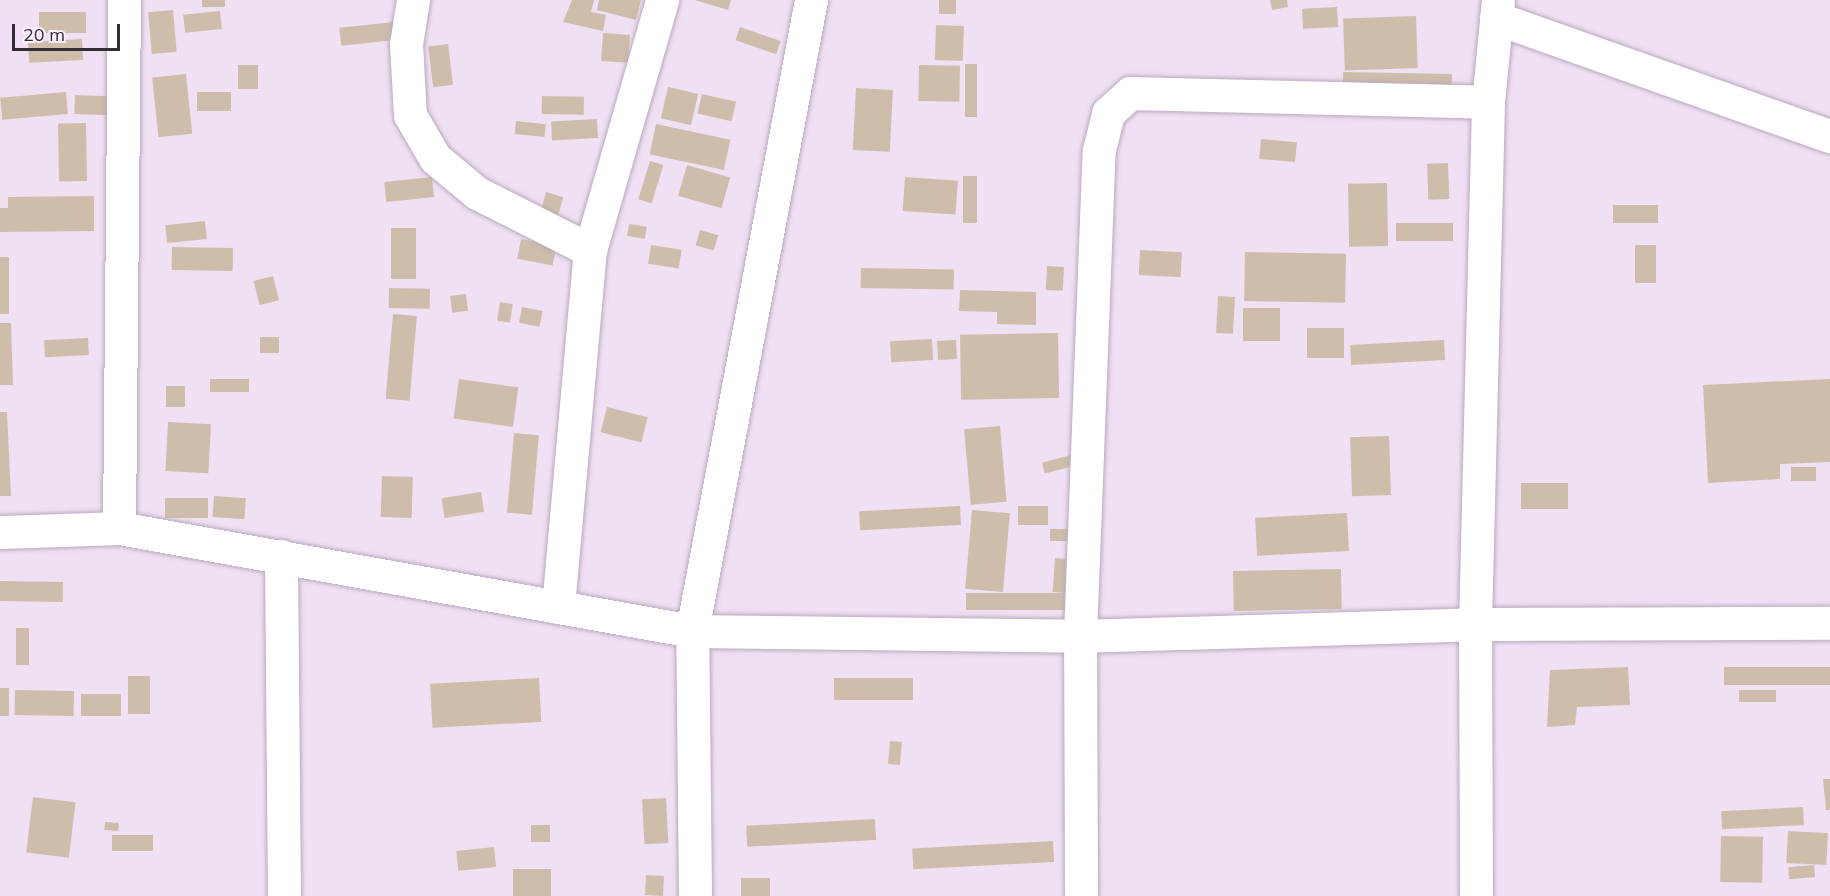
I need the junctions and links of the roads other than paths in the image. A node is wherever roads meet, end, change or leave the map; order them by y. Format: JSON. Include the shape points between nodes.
{"nodes":[{"id":1,"x":124,"y":0,"type":"edge"},
{"id":2,"x":413,"y":0,"type":"edge"},
{"id":3,"x":662,"y":0,"type":"edge"},
{"id":4,"x":811,"y":0,"type":"edge"},
{"id":5,"x":1497,"y":9,"type":"edge"},
{"id":6,"x":1488,"y":102,"type":"junction"},
{"id":7,"x":1830,"y":136,"type":"edge"},
{"id":8,"x":590,"y":250,"type":"junction"},
{"id":9,"x":119,"y":528,"type":"junction"},
{"id":10,"x":0,"y":532,"type":"edge"},
{"id":11,"x":281,"y":556,"type":"junction"},
{"id":12,"x":558,"y":607,"type":"junction"},
{"id":13,"x":1830,"y":623,"type":"edge"},
{"id":14,"x":1475,"y":624,"type":"junction"},
{"id":15,"x":692,"y":631,"type":"junction"},
{"id":16,"x":1080,"y":636,"type":"junction"},
{"id":17,"x":284,"y":896,"type":"edge"},
{"id":18,"x":695,"y":896,"type":"edge"},
{"id":19,"x":1081,"y":896,"type":"edge"},
{"id":20,"x":1476,"y":896,"type":"edge"}],
"edges":[{"from":1,"to":9,"type":"street"},
{"from":2,"to":8,"type":"street","via":[[406,44],[410,115],[435,158],[477,193]]},
{"from":3,"to":8,"type":"street"},
{"from":4,"to":15,"type":"street"},
{"from":5,"to":6,"type":"street"},
{"from":5,"to":7,"type":"street"},
{"from":6,"to":14,"type":"street"},
{"from":6,"to":16,"type":"street","via":[[1130,93],[1108,113],[1099,150]]},
{"from":8,"to":12,"type":"street"},
{"from":9,"to":10,"type":"street"},
{"from":9,"to":11,"type":"street"},
{"from":11,"to":12,"type":"street"},
{"from":11,"to":17,"type":"street"},
{"from":12,"to":15,"type":"street"},
{"from":13,"to":14,"type":"street"},
{"from":14,"to":16,"type":"street"},
{"from":14,"to":20,"type":"street"},
{"from":15,"to":16,"type":"street"},
{"from":15,"to":18,"type":"street"},
{"from":16,"to":19,"type":"street"}]}
